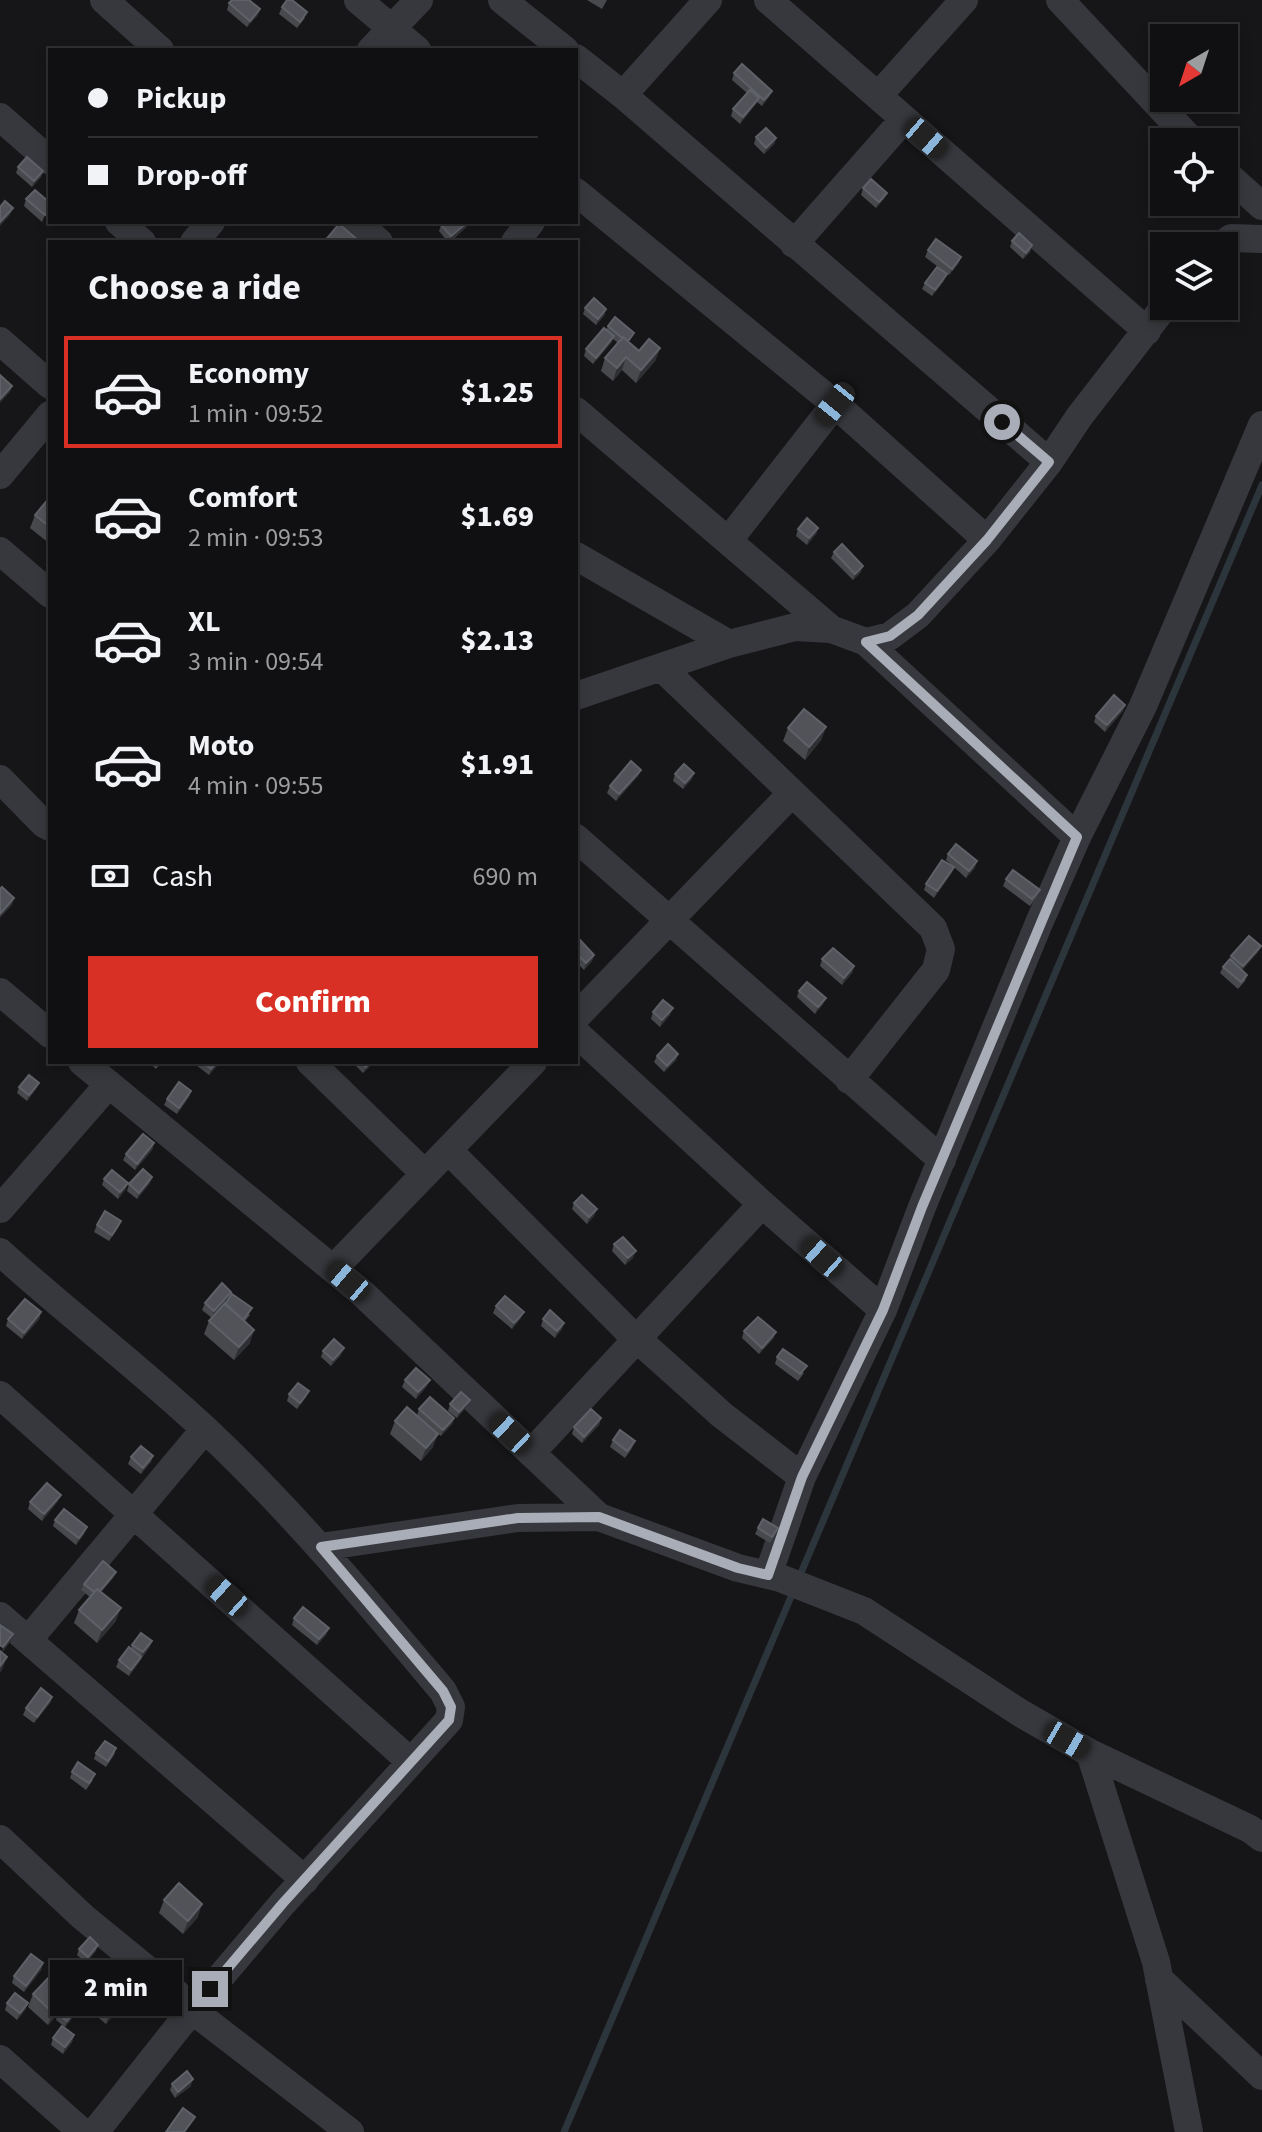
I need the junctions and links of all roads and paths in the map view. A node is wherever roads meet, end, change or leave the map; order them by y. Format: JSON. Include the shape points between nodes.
{"nodes":[{"id":1,"x":104,"y":0,"type":"edge"},
{"id":2,"x":358,"y":0,"type":"edge"},
{"id":3,"x":419,"y":0,"type":"edge"},
{"id":4,"x":502,"y":0,"type":"edge"},
{"id":5,"x":708,"y":0,"type":"edge"},
{"id":6,"x":768,"y":0,"type":"edge"},
{"id":7,"x":964,"y":0,"type":"edge"},
{"id":8,"x":1060,"y":0,"type":"edge"},
{"id":9,"x":392,"y":28,"type":"junction"},
{"id":10,"x":158,"y":48,"type":"edge"},
{"id":11,"x":373,"y":48,"type":"edge"},
{"id":12,"x":415,"y":48,"type":"edge"},
{"id":13,"x":562,"y":48,"type":"edge"},
{"id":14,"x":578,"y":60,"type":"edge"},
{"id":15,"x":623,"y":95,"type":"junction"},
{"id":16,"x":878,"y":96,"type":"junction"},
{"id":17,"x":1,"y":119,"type":"edge"},
{"id":18,"x":904,"y":119,"type":"junction"},
{"id":19,"x":1180,"y":128,"type":"edge"},
{"id":20,"x":48,"y":159,"type":"edge"},
{"id":21,"x":1238,"y":185,"type":"edge"},
{"id":22,"x":578,"y":194,"type":"edge"},
{"id":23,"x":1262,"y":206,"type":"edge"},
{"id":24,"x":121,"y":224,"type":"edge"},
{"id":25,"x":209,"y":224,"type":"edge"},
{"id":26,"x":358,"y":224,"type":"edge"},
{"id":27,"x":529,"y":224,"type":"edge"},
{"id":28,"x":1238,"y":238,"type":"edge"},
{"id":29,"x":1262,"y":239,"type":"edge"},
{"id":30,"x":140,"y":240,"type":"edge"},
{"id":31,"x":196,"y":240,"type":"edge"},
{"id":32,"x":377,"y":240,"type":"edge"},
{"id":33,"x":517,"y":240,"type":"edge"},
{"id":34,"x":794,"y":244,"type":"junction"},
{"id":35,"x":1155,"y":320,"type":"edge"},
{"id":36,"x":1147,"y":331,"type":"junction"},
{"id":37,"x":0,"y":341,"type":"edge"},
{"id":38,"x":48,"y":383,"type":"edge"},
{"id":39,"x":835,"y":404,"type":"junction"},
{"id":40,"x":578,"y":413,"type":"edge"},
{"id":41,"x":48,"y":417,"type":"edge"},
{"id":42,"x":1262,"y":425,"type":"edge"},
{"id":43,"x":1049,"y":462,"type":"junction"},
{"id":44,"x":0,"y":475,"type":"edge"},
{"id":45,"x":987,"y":540,"type":"junction"},
{"id":46,"x":728,"y":541,"type":"junction"},
{"id":47,"x":0,"y":551,"type":"edge"},
{"id":48,"x":578,"y":557,"type":"edge"},
{"id":49,"x":48,"y":592,"type":"edge"},
{"id":50,"x":831,"y":629,"type":"junction"},
{"id":51,"x":866,"y":642,"type":"junction"},
{"id":52,"x":729,"y":644,"type":"junction"},
{"id":53,"x":661,"y":667,"type":"junction"},
{"id":54,"x":578,"y":695,"type":"edge"},
{"id":55,"x":0,"y":779,"type":"edge"},
{"id":56,"x":791,"y":794,"type":"junction"},
{"id":57,"x":48,"y":826,"type":"edge"},
{"id":58,"x":1077,"y":837,"type":"junction"},
{"id":59,"x":578,"y":840,"type":"edge"},
{"id":60,"x":668,"y":921,"type":"junction"},
{"id":61,"x":0,"y":992,"type":"edge"},
{"id":62,"x":580,"y":1003,"type":"edge"},
{"id":63,"x":48,"y":1032,"type":"edge"},
{"id":64,"x":578,"y":1035,"type":"edge"},
{"id":65,"x":84,"y":1064,"type":"edge"},
{"id":66,"x":312,"y":1064,"type":"edge"},
{"id":67,"x":531,"y":1064,"type":"edge"},
{"id":68,"x":849,"y":1080,"type":"junction"},
{"id":69,"x":109,"y":1084,"type":"junction"},
{"id":70,"x":448,"y":1150,"type":"junction"},
{"id":71,"x":942,"y":1160,"type":"junction"},
{"id":72,"x":425,"y":1174,"type":"junction"},
{"id":73,"x":762,"y":1204,"type":"junction"},
{"id":74,"x":0,"y":1209,"type":"edge"},
{"id":75,"x":0,"y":1252,"type":"edge"},
{"id":76,"x":333,"y":1269,"type":"junction"},
{"id":77,"x":883,"y":1310,"type":"junction"},
{"id":78,"x":637,"y":1339,"type":"junction"},
{"id":79,"x":0,"y":1395,"type":"edge"},
{"id":80,"x":205,"y":1429,"type":"junction"},
{"id":81,"x":531,"y":1453,"type":"junction"},
{"id":82,"x":802,"y":1477,"type":"junction"},
{"id":83,"x":135,"y":1513,"type":"junction"},
{"id":84,"x":599,"y":1517,"type":"junction"},
{"id":85,"x":321,"y":1547,"type":"junction"},
{"id":86,"x":768,"y":1575,"type":"junction"},
{"id":87,"x":0,"y":1616,"type":"edge"},
{"id":88,"x":29,"y":1639,"type":"junction"},
{"id":89,"x":1090,"y":1753,"type":"junction"},
{"id":90,"x":411,"y":1762,"type":"junction"},
{"id":91,"x":1262,"y":1838,"type":"edge"},
{"id":92,"x":0,"y":1839,"type":"edge"},
{"id":93,"x":305,"y":1880,"type":"junction"},
{"id":94,"x":1159,"y":1979,"type":"junction"},
{"id":95,"x":192,"y":2010,"type":"junction"},
{"id":96,"x":0,"y":2059,"type":"edge"},
{"id":97,"x":1262,"y":2076,"type":"edge"},
{"id":98,"x":82,"y":2132,"type":"edge"},
{"id":99,"x":95,"y":2132,"type":"edge"},
{"id":100,"x":350,"y":2132,"type":"edge"},
{"id":101,"x":1189,"y":2132,"type":"edge"}],
"edges":[{"from":1,"to":10,"type":"street"},
{"from":2,"to":9,"type":"street"},
{"from":3,"to":9,"type":"street"},
{"from":4,"to":13,"type":"street"},
{"from":5,"to":15,"type":"street"},
{"from":6,"to":16,"type":"street"},
{"from":7,"to":16,"type":"street"},
{"from":8,"to":19,"type":"street"},
{"from":9,"to":11,"type":"street"},
{"from":9,"to":12,"type":"street"},
{"from":14,"to":15,"type":"street"},
{"from":15,"to":34,"type":"street"},
{"from":16,"to":18,"type":"street"},
{"from":17,"to":20,"type":"street"},
{"from":18,"to":34,"type":"street"},
{"from":18,"to":36,"type":"street"},
{"from":21,"to":23,"type":"street"},
{"from":22,"to":39,"type":"street"},
{"from":24,"to":30,"type":"street"},
{"from":25,"to":31,"type":"street"},
{"from":26,"to":32,"type":"street"},
{"from":27,"to":33,"type":"street"},
{"from":28,"to":29,"type":"street"},
{"from":34,"to":43,"type":"street"},
{"from":35,"to":36,"type":"street"},
{"from":36,"to":43,"type":"street"},
{"from":37,"to":38,"type":"street"},
{"from":39,"to":45,"type":"street"},
{"from":39,"to":46,"type":"street"},
{"from":40,"to":46,"type":"street"},
{"from":41,"to":44,"type":"street"},
{"from":42,"to":58,"type":"street","via":[[1143,706]]},
{"from":43,"to":45,"type":"street"},
{"from":45,"to":51,"type":"street","via":[[918,615],[890,636]]},
{"from":46,"to":50,"type":"street"},
{"from":47,"to":49,"type":"street"},
{"from":48,"to":52,"type":"street"},
{"from":50,"to":51,"type":"street"},
{"from":50,"to":52,"type":"street","via":[[795,627]]},
{"from":51,"to":58,"type":"street"},
{"from":52,"to":53,"type":"street"},
{"from":53,"to":54,"type":"street"},
{"from":53,"to":56,"type":"street"},
{"from":55,"to":57,"type":"street"},
{"from":56,"to":60,"type":"street"},
{"from":56,"to":68,"type":"street","via":[[933,928],[941,949],[936,970]]},
{"from":58,"to":71,"type":"street"},
{"from":59,"to":60,"type":"street"},
{"from":60,"to":62,"type":"street"},
{"from":60,"to":68,"type":"street"},
{"from":61,"to":63,"type":"street"},
{"from":64,"to":73,"type":"street"},
{"from":65,"to":69,"type":"street"},
{"from":66,"to":72,"type":"street"},
{"from":67,"to":70,"type":"street"},
{"from":68,"to":71,"type":"street"},
{"from":69,"to":74,"type":"street"},
{"from":69,"to":76,"type":"street"},
{"from":70,"to":72,"type":"street"},
{"from":70,"to":78,"type":"street"},
{"from":71,"to":77,"type":"street"},
{"from":72,"to":76,"type":"street"},
{"from":73,"to":77,"type":"street"},
{"from":73,"to":78,"type":"street"},
{"from":75,"to":80,"type":"street"},
{"from":76,"to":81,"type":"street"},
{"from":77,"to":82,"type":"street"},
{"from":78,"to":81,"type":"street"},
{"from":78,"to":82,"type":"street"},
{"from":79,"to":83,"type":"street"},
{"from":80,"to":83,"type":"street"},
{"from":80,"to":85,"type":"street"},
{"from":81,"to":84,"type":"street"},
{"from":82,"to":86,"type":"street"},
{"from":83,"to":88,"type":"street"},
{"from":83,"to":90,"type":"street"},
{"from":84,"to":85,"type":"street","via":[[518,1518]]},
{"from":84,"to":86,"type":"street"},
{"from":85,"to":90,"type":"street","via":[[451,1707],[449,1720]]},
{"from":86,"to":89,"type":"street","via":[[864,1611]]},
{"from":87,"to":88,"type":"street"},
{"from":88,"to":93,"type":"street"},
{"from":89,"to":91,"type":"street"},
{"from":89,"to":94,"type":"street"},
{"from":90,"to":93,"type":"street"},
{"from":92,"to":95,"type":"street"},
{"from":93,"to":95,"type":"street"},
{"from":94,"to":97,"type":"street"},
{"from":94,"to":101,"type":"street"},
{"from":95,"to":99,"type":"street"},
{"from":95,"to":100,"type":"street"},
{"from":96,"to":98,"type":"street"}]}
